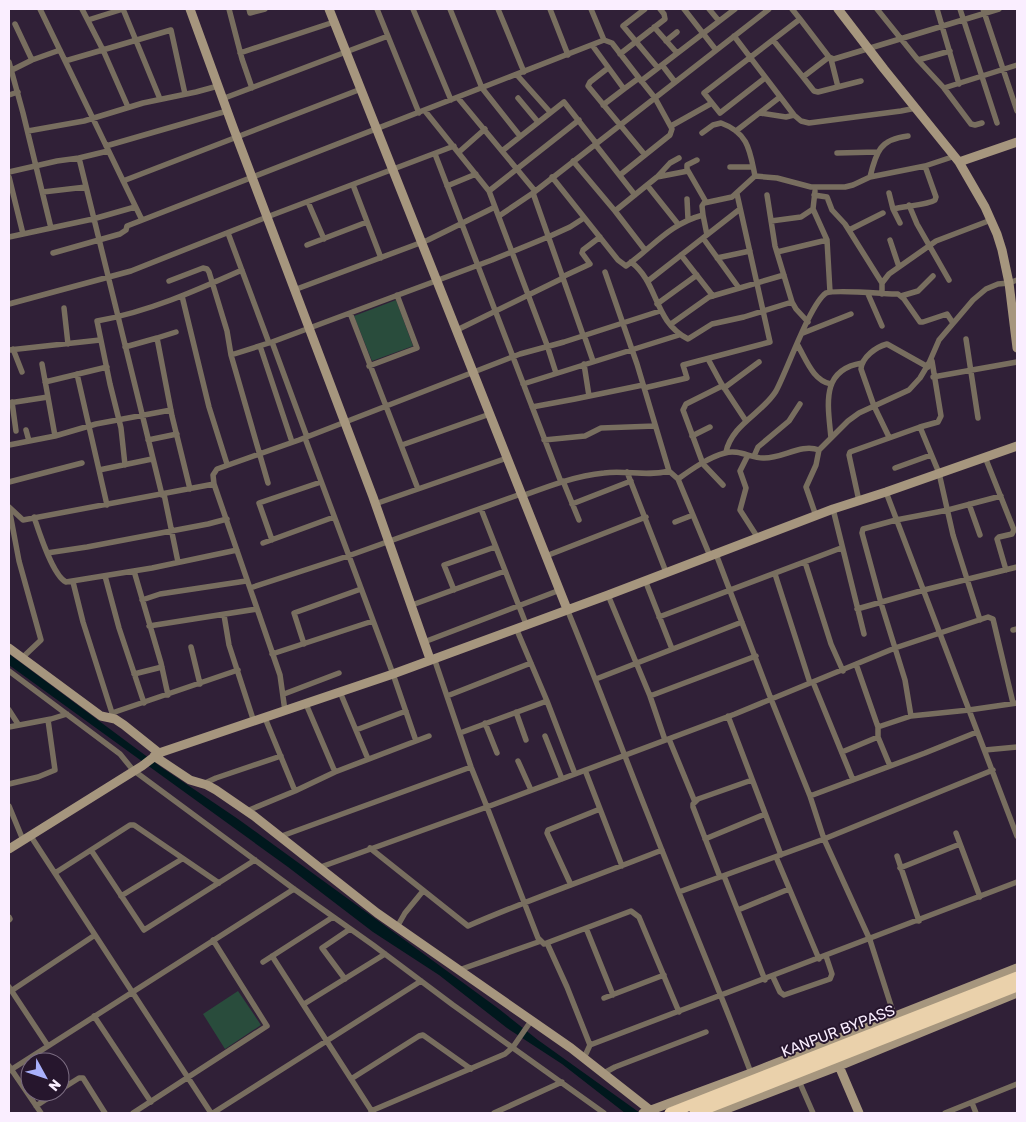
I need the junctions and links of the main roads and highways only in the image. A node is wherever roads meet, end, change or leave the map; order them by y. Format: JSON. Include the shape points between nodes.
{"nodes":[{"id":1,"x":1017,"y":977,"type":"edge"},
{"id":2,"x":1017,"y":986,"type":"edge"},
{"id":3,"x":670,"y":1113,"type":"edge"},
{"id":4,"x":695,"y":1113,"type":"edge"}],
"edges":[{"from":1,"to":3,"type":"highway","name":"KANPUR BYPASS"},
{"from":2,"to":4,"type":"highway","name":"KANPUR BYPASS"}]}
